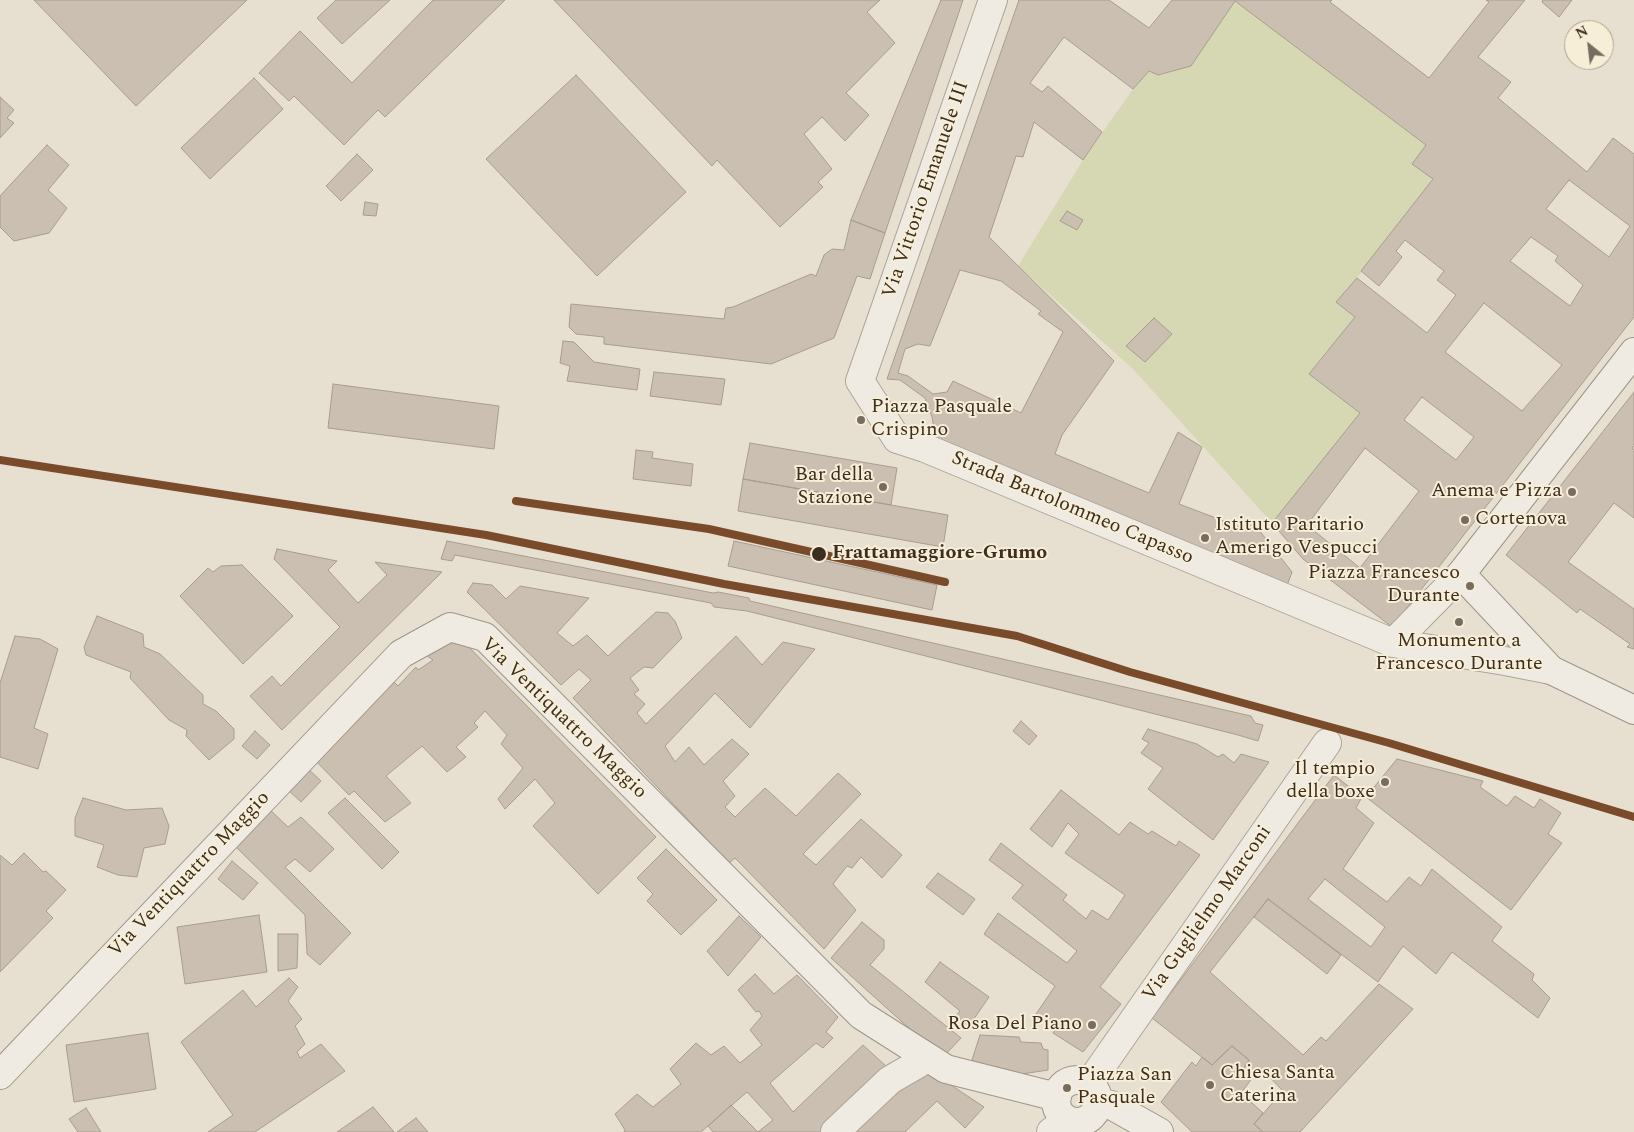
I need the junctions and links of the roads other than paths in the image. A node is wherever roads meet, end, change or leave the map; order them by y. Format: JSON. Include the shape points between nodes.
{"nodes":[{"id":1,"x":993,"y":0,"type":"edge"},
{"id":2,"x":1634,"y":352,"type":"edge"},
{"id":3,"x":860,"y":381,"type":"joint"},
{"id":4,"x":1461,"y":574,"type":"junction"},
{"id":5,"x":1393,"y":643,"type":"junction"},
{"id":6,"x":1551,"y":670,"type":"junction"},
{"id":7,"x":1634,"y":710,"type":"edge"},
{"id":8,"x":1327,"y":743,"type":"dead end"},
{"id":9,"x":928,"y":1058,"type":"junction"},
{"id":10,"x":0,"y":1076,"type":"edge"},
{"id":11,"x":1094,"y":1093,"type":"junction"},
{"id":12,"x":1059,"y":1116,"type":"edge"},
{"id":13,"x":835,"y":1132,"type":"edge"},
{"id":14,"x":1159,"y":1132,"type":"edge"}],
"edges":[{"from":1,"to":3,"type":"street","name":"Via Vittorio Emanuele III"},
{"from":2,"to":4,"type":"street"},
{"from":3,"to":5,"type":"street","name":"Strada Bartolommeo Capasso","via":[[897,439],[926,448]]},
{"from":4,"to":5,"type":"street"},
{"from":4,"to":6,"type":"street"},
{"from":5,"to":6,"type":"street"},
{"from":6,"to":7,"type":"street"},
{"from":8,"to":11,"type":"street","name":"Via Guglielmo Marconi"},
{"from":9,"to":10,"type":"street","name":"Via Ventiquattro Maggio","via":[[861,1015],[485,637],[450,627],[401,654]]},
{"from":9,"to":12,"type":"street","name":"Via Ventiquattro Maggio","via":[[946,1069]]},
{"from":9,"to":13,"type":"street","via":[[890,1080]]},
{"from":11,"to":12,"type":"street","via":[[1097,1110],[1087,1120],[1073,1122]]},
{"from":11,"to":12,"type":"street","via":[[1075,1080],[1069,1082],[1063,1086]]},
{"from":11,"to":14,"type":"street"}]}
